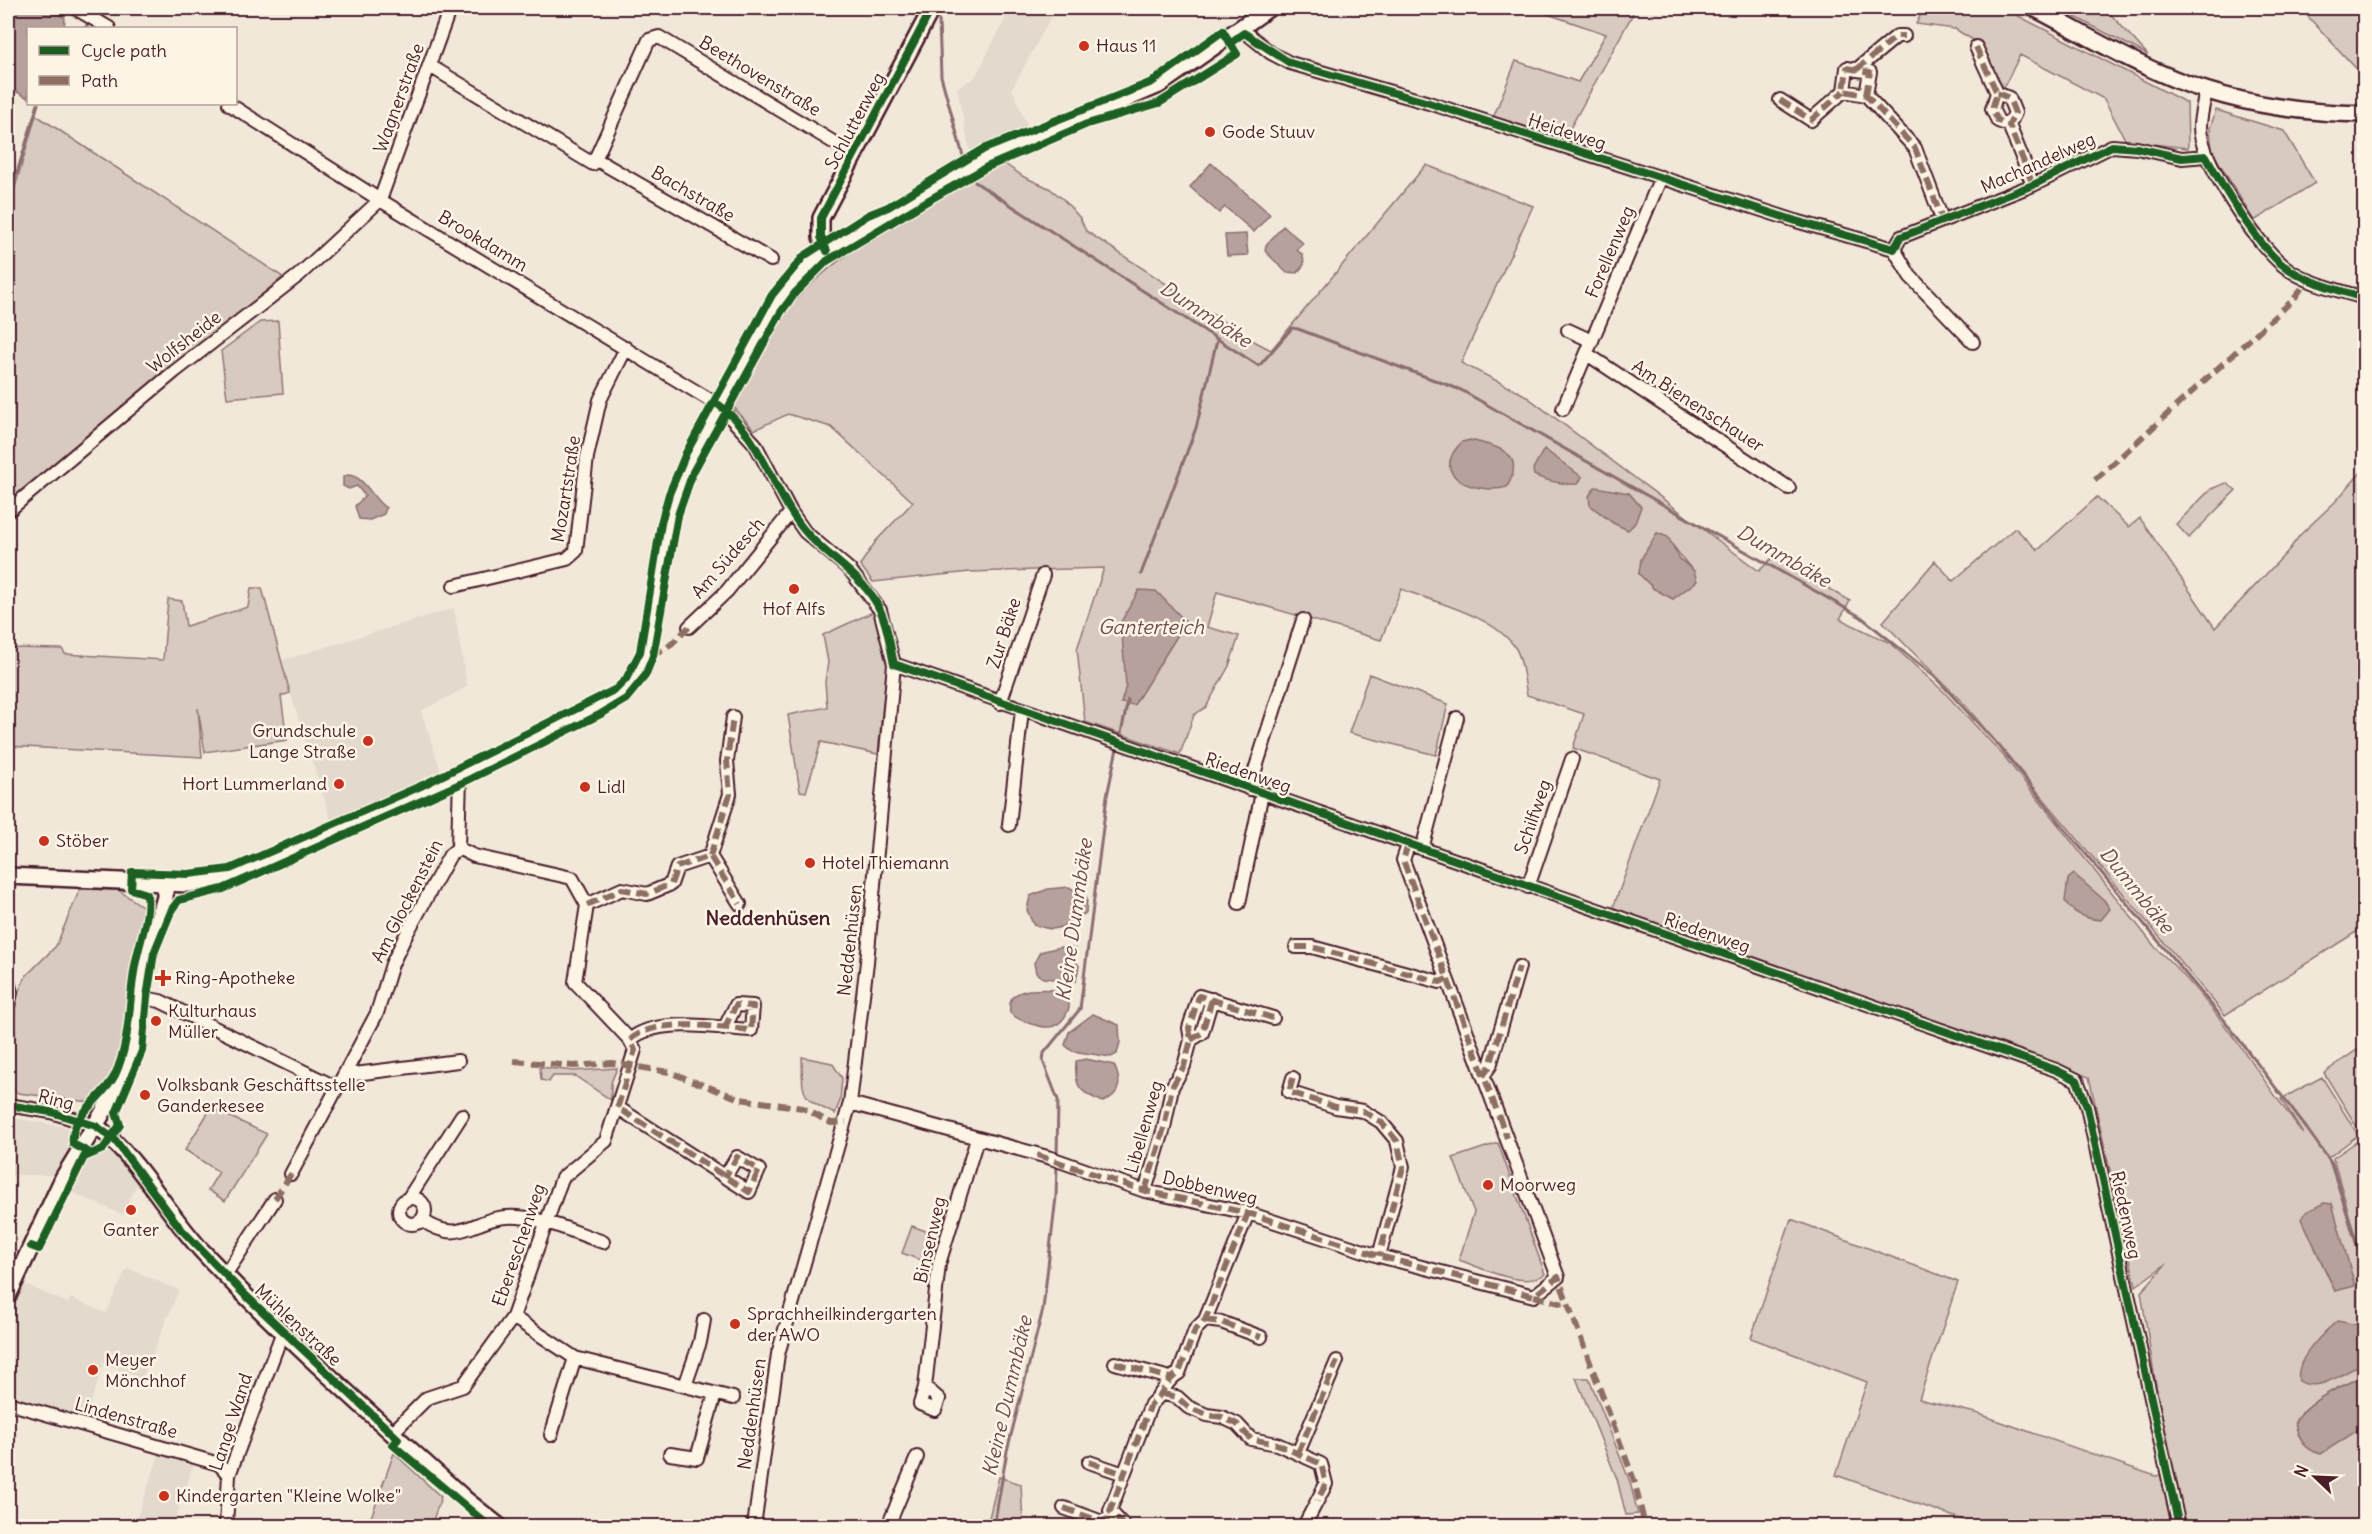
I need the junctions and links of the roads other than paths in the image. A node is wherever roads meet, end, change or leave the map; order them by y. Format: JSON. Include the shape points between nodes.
{"nodes":[{"id":1,"x":75,"y":8,"type":"edge"},
{"id":2,"x":450,"y":8,"type":"edge"},
{"id":3,"x":932,"y":8,"type":"edge"},
{"id":4,"x":1269,"y":8,"type":"edge"},
{"id":5,"x":2034,"y":8,"type":"edge"},
{"id":6,"x":107,"y":27,"type":"edge"},
{"id":7,"x":1240,"y":28,"type":"junction"},
{"id":8,"x":1904,"y":36,"type":"dead end"},
{"id":9,"x":1976,"y":46,"type":"dead end"},
{"id":10,"x":430,"y":66,"type":"junction"},
{"id":11,"x":1856,"y":69,"type":"junction"},
{"id":12,"x":1844,"y":91,"type":"junction"},
{"id":13,"x":2206,"y":91,"type":"junction"},
{"id":14,"x":1997,"y":93,"type":"junction"},
{"id":15,"x":1866,"y":95,"type":"junction"},
{"id":16,"x":1780,"y":100,"type":"dead end"},
{"id":17,"x":231,"y":105,"type":"edge"},
{"id":18,"x":2364,"y":114,"type":"edge"},
{"id":19,"x":2009,"y":125,"type":"junction"},
{"id":20,"x":853,"y":154,"type":"junction"},
{"id":21,"x":2206,"y":156,"type":"junction"},
{"id":22,"x":597,"y":160,"type":"junction"},
{"id":23,"x":1661,"y":177,"type":"junction"},
{"id":24,"x":2033,"y":185,"type":"junction"},
{"id":25,"x":380,"y":200,"type":"junction"},
{"id":26,"x":1942,"y":219,"type":"junction"},
{"id":27,"x":1894,"y":249,"type":"junction"},
{"id":28,"x":827,"y":252,"type":"junction"},
{"id":29,"x":771,"y":260,"type":"dead end"},
{"id":30,"x":2364,"y":298,"type":"edge"},
{"id":31,"x":1568,"y":330,"type":"dead end"},
{"id":32,"x":1592,"y":341,"type":"junction"},
{"id":33,"x":1972,"y":342,"type":"dead end"},
{"id":34,"x":626,"y":348,"type":"junction"},
{"id":35,"x":1587,"y":354,"type":"junction"},
{"id":36,"x":720,"y":406,"type":"junction"},
{"id":37,"x":1563,"y":409,"type":"dead end"},
{"id":38,"x":1789,"y":488,"type":"dead end"},
{"id":39,"x":8,"y":511,"type":"edge"},
{"id":40,"x":791,"y":512,"type":"junction"},
{"id":41,"x":1043,"y":575,"type":"dead end"},
{"id":42,"x":454,"y":586,"type":"dead end"},
{"id":43,"x":1303,"y":620,"type":"dead end"},
{"id":44,"x":689,"y":627,"type":"dead end"},
{"id":45,"x":894,"y":664,"type":"junction"},
{"id":46,"x":1000,"y":703,"type":"junction"},
{"id":47,"x":1022,"y":710,"type":"junction"},
{"id":48,"x":733,"y":717,"type":"dead end"},
{"id":49,"x":1457,"y":718,"type":"dead end"},
{"id":50,"x":1572,"y":759,"type":"dead end"},
{"id":51,"x":460,"y":776,"type":"junction"},
{"id":52,"x":1250,"y":789,"type":"junction"},
{"id":53,"x":1262,"y":794,"type":"junction"},
{"id":54,"x":1009,"y":825,"type":"dead end"},
{"id":55,"x":1408,"y":845,"type":"junction"},
{"id":56,"x":458,"y":848,"type":"junction"},
{"id":57,"x":1422,"y":849,"type":"junction"},
{"id":58,"x":710,"y":856,"type":"junction"},
{"id":59,"x":8,"y":876,"type":"edge"},
{"id":60,"x":165,"y":882,"type":"junction"},
{"id":61,"x":1528,"y":887,"type":"junction"},
{"id":62,"x":1239,"y":903,"type":"dead end"},
{"id":63,"x":740,"y":904,"type":"dead end"},
{"id":64,"x":587,"y":905,"type":"junction"},
{"id":65,"x":1296,"y":947,"type":"dead end"},
{"id":66,"x":1519,"y":967,"type":"dead end"},
{"id":67,"x":1447,"y":979,"type":"junction"},
{"id":68,"x":8,"y":981,"type":"edge"},
{"id":69,"x":139,"y":997,"type":"junction"},
{"id":70,"x":8,"y":1006,"type":"edge"},
{"id":71,"x":1273,"y":1018,"type":"dead end"},
{"id":72,"x":724,"y":1029,"type":"dead end"},
{"id":73,"x":630,"y":1040,"type":"junction"},
{"id":74,"x":458,"y":1060,"type":"dead end"},
{"id":75,"x":348,"y":1071,"type":"junction"},
{"id":76,"x":1483,"y":1076,"type":"junction"},
{"id":77,"x":1293,"y":1078,"type":"dead end"},
{"id":78,"x":337,"y":1088,"type":"junction"},
{"id":79,"x":850,"y":1103,"type":"junction"},
{"id":80,"x":8,"y":1105,"type":"edge"},
{"id":81,"x":617,"y":1109,"type":"junction"},
{"id":82,"x":462,"y":1115,"type":"dead end"},
{"id":83,"x":96,"y":1126,"type":"junction"},
{"id":84,"x":977,"y":1138,"type":"junction"},
{"id":85,"x":291,"y":1174,"type":"dead end"},
{"id":86,"x":725,"y":1177,"type":"dead end"},
{"id":87,"x":1145,"y":1191,"type":"junction"},
{"id":88,"x":275,"y":1199,"type":"dead end"},
{"id":89,"x":408,"y":1199,"type":"junction"},
{"id":90,"x":1248,"y":1213,"type":"junction"},
{"id":91,"x":422,"y":1220,"type":"junction"},
{"id":92,"x":544,"y":1222,"type":"junction"},
{"id":93,"x":603,"y":1242,"type":"dead end"},
{"id":94,"x":1379,"y":1256,"type":"junction"},
{"id":95,"x":225,"y":1275,"type":"junction"},
{"id":96,"x":8,"y":1296,"type":"edge"},
{"id":97,"x":513,"y":1317,"type":"junction"},
{"id":98,"x":704,"y":1320,"type":"dead end"},
{"id":99,"x":1205,"y":1320,"type":"junction"},
{"id":100,"x":283,"y":1331,"type":"junction"},
{"id":101,"x":1261,"y":1337,"type":"dead end"},
{"id":102,"x":575,"y":1358,"type":"junction"},
{"id":103,"x":1337,"y":1361,"type":"dead end"},
{"id":104,"x":1115,"y":1363,"type":"dead end"},
{"id":105,"x":1170,"y":1378,"type":"junction"},
{"id":106,"x":684,"y":1386,"type":"junction"},
{"id":107,"x":925,"y":1387,"type":"dead end"},
{"id":108,"x":715,"y":1394,"type":"junction"},
{"id":109,"x":1163,"y":1394,"type":"junction"},
{"id":110,"x":734,"y":1398,"type":"dead end"},
{"id":111,"x":8,"y":1403,"type":"edge"},
{"id":112,"x":392,"y":1434,"type":"junction"},
{"id":113,"x":551,"y":1435,"type":"dead end"},
{"id":114,"x":1298,"y":1453,"type":"junction"},
{"id":115,"x":670,"y":1454,"type":"dead end"},
{"id":116,"x":917,"y":1457,"type":"dead end"},
{"id":117,"x":1089,"y":1462,"type":"dead end"},
{"id":118,"x":1124,"y":1474,"type":"junction"},
{"id":119,"x":229,"y":1475,"type":"junction"},
{"id":120,"x":1064,"y":1508,"type":"dead end"},
{"id":121,"x":1113,"y":1516,"type":"junction"},
{"id":122,"x":226,"y":1527,"type":"edge"},
{"id":123,"x":499,"y":1527,"type":"edge"},
{"id":124,"x":754,"y":1527,"type":"edge"},
{"id":125,"x":888,"y":1527,"type":"edge"},
{"id":126,"x":1124,"y":1527,"type":"edge"},
{"id":127,"x":1304,"y":1527,"type":"edge"},
{"id":128,"x":2179,"y":1527,"type":"edge"}],
"edges":[{"from":1,"to":6,"type":"street"},
{"from":2,"to":10,"type":"street","name":"Wagnerstraße"},
{"from":3,"to":20,"type":"street","name":"Schlutterweg"},
{"from":4,"to":7,"type":"street"},
{"from":5,"to":13,"type":"street","via":[[2159,73]]},
{"from":7,"to":23,"type":"street","name":"Heideweg","via":[[1290,63]]},
{"from":7,"to":28,"type":"street","via":[[1159,85],[982,160]]},
{"from":8,"to":11,"type":"street","via":[[1897,36]]},
{"from":9,"to":14,"type":"street"},
{"from":10,"to":22,"type":"street","via":[[590,163]]},
{"from":10,"to":25,"type":"street","name":"Wagnerstraße"},
{"from":11,"to":12,"type":"street","via":[[1847,68]]},
{"from":11,"to":15,"type":"street","via":[[1870,72]]},
{"from":12,"to":15,"type":"street"},
{"from":12,"to":16,"type":"street","via":[[1811,120]]},
{"from":13,"to":18,"type":"street","via":[[2262,106],[2318,114]]},
{"from":13,"to":21,"type":"street","via":[[2200,128]]},
{"from":14,"to":19,"type":"street","via":[[1992,109],[1998,121]]},
{"from":14,"to":19,"type":"street","via":[[2009,98],[2015,113]]},
{"from":15,"to":26,"type":"street","via":[[1915,147]]},
{"from":17,"to":25,"type":"street","name":"Brookdamm"},
{"from":19,"to":24,"type":"street"},
{"from":20,"to":22,"type":"street","name":"Beethovenstraße","via":[[659,37],[649,40]]},
{"from":20,"to":28,"type":"street","name":"Schlutterweg","via":[[819,224]]},
{"from":21,"to":24,"type":"street","name":"Machandelweg","via":[[2182,158],[2112,146]]},
{"from":21,"to":30,"type":"street","via":[[2268,251],[2285,267],[2329,288]]},
{"from":22,"to":29,"type":"street","name":"Bachstraße"},
{"from":23,"to":27,"type":"street","name":"Heideweg"},
{"from":23,"to":32,"type":"street","name":"Forellenweg"},
{"from":24,"to":26,"type":"street","name":"Machandelweg"},
{"from":25,"to":34,"type":"street","name":"Brookdamm"},
{"from":25,"to":39,"type":"street","name":"Wolfsheide","via":[[299,275],[174,372]]},
{"from":26,"to":27,"type":"street","name":"Machandelweg","via":[[1901,237]]},
{"from":27,"to":33,"type":"street","via":[[1910,276]]},
{"from":28,"to":36,"type":"street","via":[[785,291]]},
{"from":31,"to":32,"type":"street"},
{"from":32,"to":35,"type":"street","name":"Forellenweg"},
{"from":34,"to":36,"type":"street","name":"Brookdamm"},
{"from":34,"to":42,"type":"street","name":"Mozartstraße","via":[[600,400],[587,457],[576,551],[567,559]]},
{"from":35,"to":37,"type":"street","name":"Forellenweg"},
{"from":35,"to":38,"type":"street","name":"Am Bienenschauer"},
{"from":36,"to":40,"type":"street","name":"Neddenhüsen","via":[[755,444]]},
{"from":36,"to":51,"type":"street","via":[[690,464],[671,517],[648,653],[639,674],[626,690],[601,706]]},
{"from":40,"to":44,"type":"street","name":"Am Südesch","via":[[727,591]]},
{"from":40,"to":45,"type":"street","name":"Neddenhüsen","via":[[805,532],[850,570],[880,610]]},
{"from":41,"to":46,"type":"street","name":"Zur Bäke"},
{"from":43,"to":52,"type":"street"},
{"from":45,"to":46,"type":"street","name":"Riedenweg"},
{"from":45,"to":79,"type":"street","name":"Neddenhüsen"},
{"from":46,"to":47,"type":"street","name":"Riedenweg"},
{"from":47,"to":52,"type":"street","name":"Riedenweg"},
{"from":47,"to":54,"type":"street"},
{"from":48,"to":58,"type":"street","via":[[727,761],[730,794]]},
{"from":49,"to":57,"type":"street"},
{"from":50,"to":61,"type":"street","name":"Schilfweg"},
{"from":51,"to":56,"type":"street","name":"Am Glockenstein"},
{"from":51,"to":60,"type":"street","via":[[223,878],[192,884]]},
{"from":52,"to":53,"type":"street","name":"Riedenweg"},
{"from":53,"to":55,"type":"street","name":"Riedenweg"},
{"from":53,"to":62,"type":"street","name":"Riedenweg"},
{"from":55,"to":57,"type":"street","name":"Riedenweg"},
{"from":55,"to":67,"type":"street","via":[[1403,860]]},
{"from":56,"to":64,"type":"street","via":[[474,856],[572,878]]},
{"from":56,"to":75,"type":"street","name":"Am Glockenstein","via":[[450,855],[407,933],[392,964],[377,1013]]},
{"from":57,"to":61,"type":"street","name":"Riedenweg"},
{"from":58,"to":63,"type":"street"},
{"from":58,"to":64,"type":"street","via":[[677,867],[671,884],[647,894],[622,889]]},
{"from":59,"to":60,"type":"street"},
{"from":60,"to":69,"type":"street","via":[[165,897]]},
{"from":61,"to":128,"type":"street","name":"Riedenweg","via":[[2077,1080]]},
{"from":64,"to":73,"type":"street","via":[[575,982]]},
{"from":65,"to":67,"type":"street","via":[[1312,946],[1440,982]]},
{"from":66,"to":76,"type":"street","via":[[1490,1066]]},
{"from":67,"to":76,"type":"street"},
{"from":68,"to":70,"type":"street"},
{"from":69,"to":78,"type":"street","via":[[160,1001]]},
{"from":69,"to":83,"type":"street","via":[[124,1078]]},
{"from":71,"to":87,"type":"street","name":"Libellenweg","via":[[1199,996],[1189,1028],[1191,1040],[1184,1066],[1172,1087]]},
{"from":72,"to":73,"type":"street","via":[[670,1026],[639,1032]]},
{"from":73,"to":81,"type":"street","name":"Ebereschenweg","via":[[635,1050]]},
{"from":74,"to":75,"type":"street","via":[[355,1074]]},
{"from":75,"to":78,"type":"street","name":"Am Glockenstein"},
{"from":76,"to":94,"type":"street","name":"Dobbenweg","via":[[1558,1277],[1534,1296]]},
{"from":77,"to":94,"type":"street","via":[[1289,1092],[1363,1111],[1381,1122],[1396,1141],[1403,1167]]},
{"from":78,"to":85,"type":"street","name":"Am Glockenstein"},
{"from":79,"to":84,"type":"street","name":"Dobbenweg"},
{"from":79,"to":124,"type":"street","name":"Neddenhüsen","via":[[778,1354]]},
{"from":80,"to":83,"type":"street","name":"Ring","via":[[51,1112]]},
{"from":81,"to":86,"type":"street"},
{"from":81,"to":92,"type":"street","name":"Ebereschenweg","via":[[606,1141],[562,1178]]},
{"from":82,"to":89,"type":"street"},
{"from":83,"to":95,"type":"street","name":"Mühlenstraße","via":[[115,1140],[180,1228]]},
{"from":83,"to":96,"type":"street","via":[[63,1178]]},
{"from":84,"to":87,"type":"street","name":"Dobbenweg"},
{"from":84,"to":107,"type":"street","name":"Binsenweg","via":[[939,1264]]},
{"from":87,"to":90,"type":"street","name":"Dobbenweg"},
{"from":88,"to":95,"type":"street"},
{"from":89,"to":91,"type":"street","via":[[423,1204]]},
{"from":89,"to":91,"type":"street","via":[[400,1208],[403,1220],[411,1224]]},
{"from":90,"to":94,"type":"street","name":"Dobbenweg"},
{"from":90,"to":99,"type":"street"},
{"from":91,"to":92,"type":"street","via":[[443,1232],[456,1232],[504,1216]]},
{"from":92,"to":93,"type":"street"},
{"from":92,"to":97,"type":"street","name":"Ebereschenweg"},
{"from":95,"to":100,"type":"street","name":"Mühlenstraße"},
{"from":97,"to":102,"type":"street"},
{"from":97,"to":112,"type":"street","name":"Ebereschenweg","via":[[463,1386],[427,1398]]},
{"from":98,"to":106,"type":"street"},
{"from":99,"to":101,"type":"street"},
{"from":99,"to":105,"type":"street","via":[[1195,1329],[1179,1373]]},
{"from":100,"to":112,"type":"street","name":"Mühlenstraße"},
{"from":100,"to":119,"type":"street","name":"Lange Wand"},
{"from":102,"to":106,"type":"street"},
{"from":102,"to":113,"type":"street"},
{"from":103,"to":114,"type":"street"},
{"from":104,"to":105,"type":"street"},
{"from":105,"to":109,"type":"street"},
{"from":106,"to":108,"type":"street"},
{"from":108,"to":110,"type":"street"},
{"from":108,"to":115,"type":"street","via":[[697,1458]]},
{"from":109,"to":114,"type":"street","via":[[1177,1397],[1207,1415],[1238,1424],[1251,1439]]},
{"from":109,"to":118,"type":"street","via":[[1151,1404]]},
{"from":111,"to":119,"type":"street","name":"Lindenstraße","via":[[219,1464]]},
{"from":112,"to":123,"type":"street","name":"Mühlenstraße"},
{"from":114,"to":127,"type":"street","via":[[1321,1464],[1326,1484]]},
{"from":116,"to":125,"type":"street"},
{"from":117,"to":118,"type":"street"},
{"from":118,"to":121,"type":"street","via":[[1110,1511]]},
{"from":119,"to":122,"type":"street","name":"Lange Wand"},
{"from":120,"to":121,"type":"street","via":[[1102,1522]]},
{"from":121,"to":126,"type":"street"}]}
